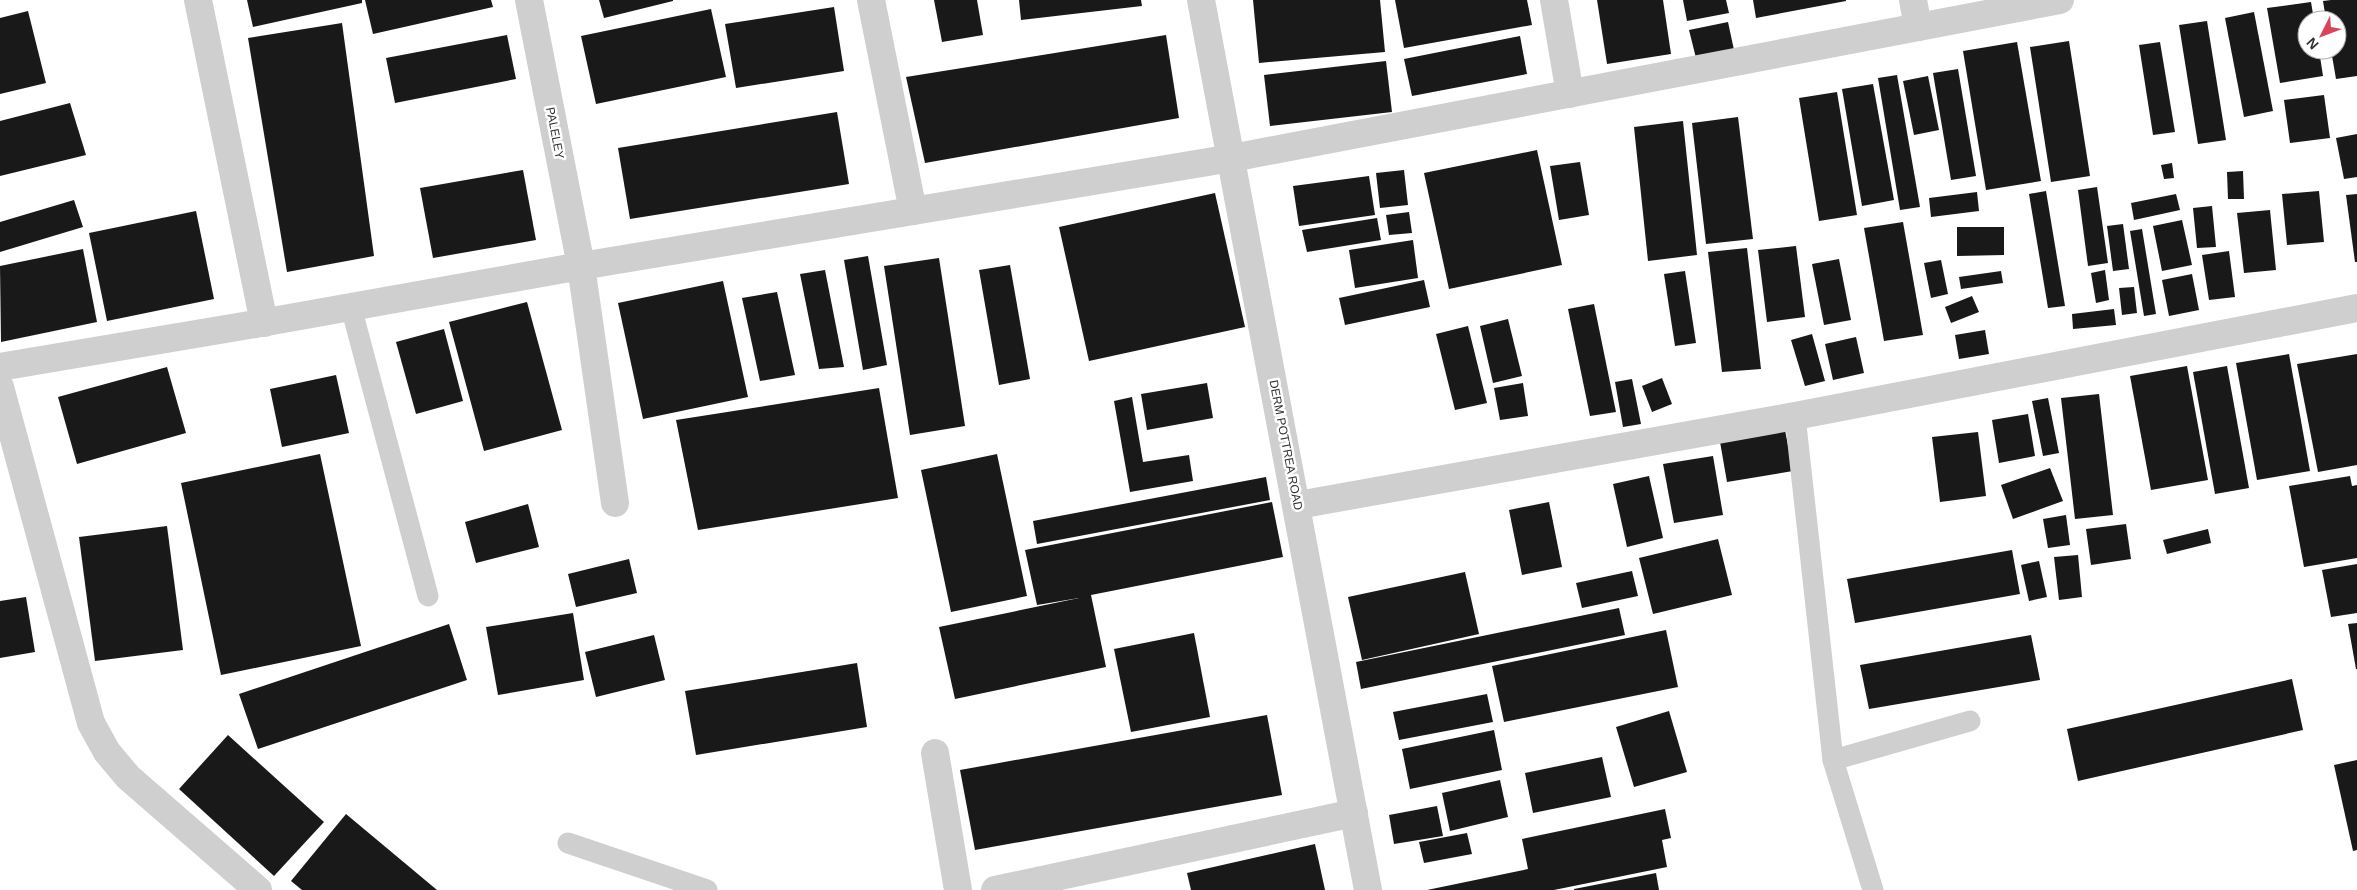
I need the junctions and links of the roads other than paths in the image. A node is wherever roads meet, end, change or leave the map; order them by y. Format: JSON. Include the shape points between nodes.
{"nodes":[{"id":1,"x":198,"y":0,"type":"edge"},
{"id":2,"x":529,"y":0,"type":"edge"},
{"id":3,"x":871,"y":0,"type":"edge"},
{"id":4,"x":1202,"y":0,"type":"edge"},
{"id":5,"x":1554,"y":0,"type":"edge"},
{"id":6,"x":1913,"y":0,"type":"edge"},
{"id":7,"x":2060,"y":0,"type":"edge"},
{"id":8,"x":1918,"y":27,"type":"junction"},
{"id":9,"x":1570,"y":94,"type":"junction"},
{"id":10,"x":1232,"y":158,"type":"junction"},
{"id":11,"x":912,"y":211,"type":"junction"},
{"id":12,"x":581,"y":266,"type":"junction"},
{"id":13,"x":351,"y":307,"type":"junction"},
{"id":14,"x":2357,"y":308,"type":"edge"},
{"id":15,"x":264,"y":322,"type":"junction"},
{"id":16,"x":0,"y":367,"type":"edge"},
{"id":17,"x":0,"y":387,"type":"edge"},
{"id":18,"x":1795,"y":416,"type":"junction"},
{"id":19,"x":615,"y":503,"type":"dead end"},
{"id":20,"x":1298,"y":505,"type":"junction"},
{"id":21,"x":428,"y":596,"type":"dead end"},
{"id":22,"x":1970,"y":721,"type":"dead end"},
{"id":23,"x":935,"y":753,"type":"dead end"},
{"id":24,"x":1833,"y":760,"type":"junction"},
{"id":25,"x":1354,"y":813,"type":"junction"},
{"id":26,"x":568,"y":842,"type":"dead end"},
{"id":27,"x":258,"y":890,"type":"edge"},
{"id":28,"x":707,"y":890,"type":"edge"},
{"id":29,"x":958,"y":890,"type":"edge"},
{"id":30,"x":995,"y":890,"type":"edge"},
{"id":31,"x":1368,"y":890,"type":"edge"},
{"id":32,"x":1873,"y":890,"type":"edge"}],
"edges":[{"from":1,"to":15,"type":"street"},
{"from":2,"to":12,"type":"street","name":"PALELEY"},
{"from":3,"to":11,"type":"street"},
{"from":4,"to":10,"type":"street","name":"DERM POTTREA ROAD"},
{"from":5,"to":9,"type":"street"},
{"from":6,"to":8,"type":"street"},
{"from":7,"to":8,"type":"street"},
{"from":8,"to":9,"type":"street"},
{"from":9,"to":10,"type":"street"},
{"from":10,"to":11,"type":"street"},
{"from":10,"to":20,"type":"street","name":"DERM POTTREA ROAD"},
{"from":11,"to":12,"type":"street"},
{"from":12,"to":13,"type":"street"},
{"from":12,"to":19,"type":"street","name":"PALELEY"},
{"from":13,"to":15,"type":"street"},
{"from":13,"to":21,"type":"lane"},
{"from":14,"to":18,"type":"street"},
{"from":15,"to":16,"type":"street"},
{"from":17,"to":27,"type":"street","via":[[91,723],[107,752],[128,776]]},
{"from":18,"to":20,"type":"street"},
{"from":18,"to":24,"type":"lane"},
{"from":20,"to":25,"type":"street","name":"DERM POTTREA ROAD"},
{"from":22,"to":24,"type":"lane"},
{"from":23,"to":29,"type":"street"},
{"from":24,"to":32,"type":"lane"},
{"from":25,"to":30,"type":"street"},
{"from":25,"to":31,"type":"street","name":"DERM POTTREA ROAD"},
{"from":26,"to":28,"type":"lane"}]}
